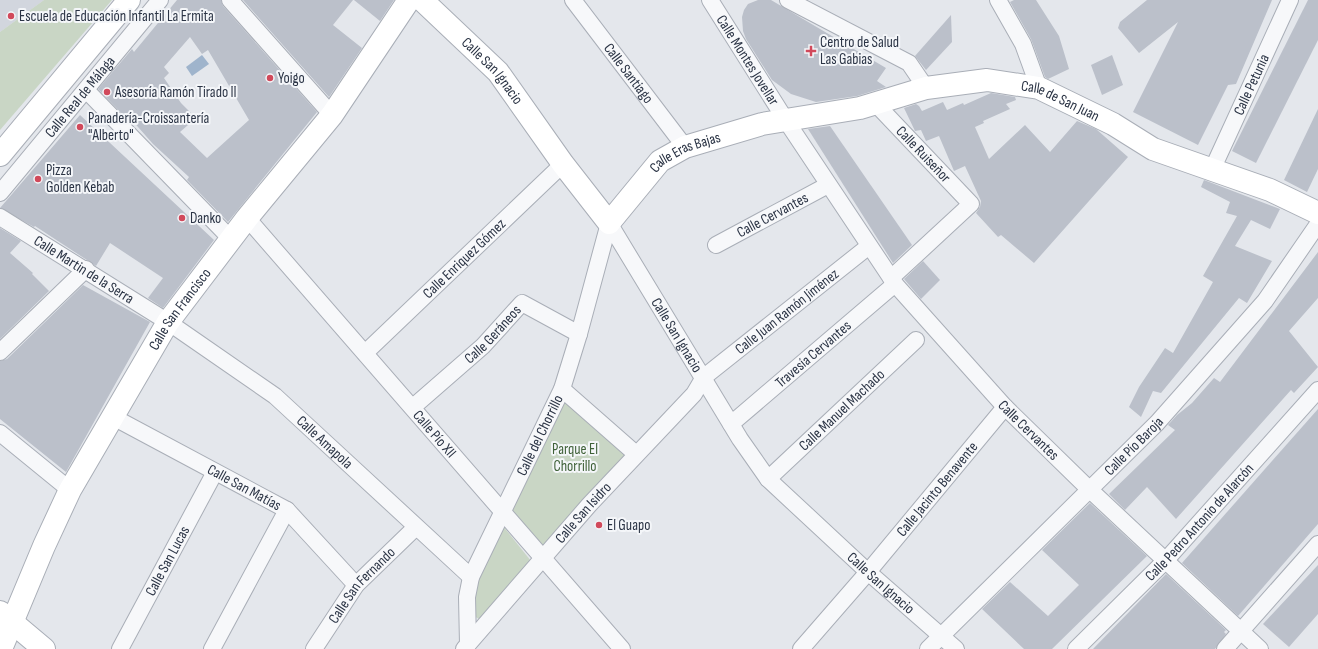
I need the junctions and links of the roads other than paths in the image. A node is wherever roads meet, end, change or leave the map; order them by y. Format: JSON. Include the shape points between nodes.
{"nodes":[{"id":1,"x":129,"y":0,"type":"edge"},
{"id":2,"x":160,"y":0,"type":"edge"},
{"id":3,"x":230,"y":0,"type":"edge"},
{"id":4,"x":409,"y":0,"type":"edge"},
{"id":5,"x":422,"y":0,"type":"edge"},
{"id":6,"x":573,"y":0,"type":"edge"},
{"id":7,"x":710,"y":0,"type":"edge"},
{"id":8,"x":788,"y":0,"type":"edge"},
{"id":9,"x":998,"y":0,"type":"edge"},
{"id":10,"x":1290,"y":0,"type":"edge"},
{"id":11,"x":926,"y":88,"type":"junction"},
{"id":12,"x":1039,"y":88,"type":"junction"},
{"id":13,"x":86,"y":90,"type":"junction"},
{"id":14,"x":876,"y":104,"type":"junction"},
{"id":15,"x":332,"y":115,"type":"junction"},
{"id":16,"x":785,"y":119,"type":"junction"},
{"id":17,"x":685,"y":147,"type":"junction"},
{"id":18,"x":0,"y":154,"type":"edge"},
{"id":19,"x":563,"y":164,"type":"junction"},
{"id":20,"x":1212,"y":170,"type":"junction"},
{"id":21,"x":828,"y":185,"type":"junction"},
{"id":22,"x":0,"y":193,"type":"edge"},
{"id":23,"x":971,"y":204,"type":"joint"},
{"id":24,"x":1318,"y":212,"type":"edge"},
{"id":25,"x":0,"y":218,"type":"edge"},
{"id":26,"x":247,"y":218,"type":"junction"},
{"id":27,"x":609,"y":223,"type":"junction"},
{"id":28,"x":1318,"y":224,"type":"edge"},
{"id":29,"x":231,"y":239,"type":"junction"},
{"id":30,"x":716,"y":245,"type":"dead end"},
{"id":31,"x":869,"y":246,"type":"junction"},
{"id":32,"x":86,"y":269,"type":"junction"},
{"id":33,"x":893,"y":281,"type":"junction"},
{"id":34,"x":168,"y":322,"type":"junction"},
{"id":35,"x":579,"y":334,"type":"junction"},
{"id":36,"x":916,"y":340,"type":"dead end"},
{"id":37,"x":0,"y":352,"type":"edge"},
{"id":38,"x":365,"y":353,"type":"junction"},
{"id":39,"x":704,"y":378,"type":"junction"},
{"id":40,"x":562,"y":389,"type":"junction"},
{"id":41,"x":1318,"y":390,"type":"edge"},
{"id":42,"x":413,"y":407,"type":"junction"},
{"id":43,"x":1005,"y":407,"type":"junction"},
{"id":44,"x":113,"y":417,"type":"junction"},
{"id":45,"x":731,"y":424,"type":"junction"},
{"id":46,"x":0,"y":433,"type":"edge"},
{"id":47,"x":636,"y":454,"type":"junction"},
{"id":48,"x":214,"y":472,"type":"junction"},
{"id":49,"x":768,"y":479,"type":"junction"},
{"id":50,"x":1089,"y":489,"type":"junction"},
{"id":51,"x":70,"y":490,"type":"junction"},
{"id":52,"x":287,"y":510,"type":"junction"},
{"id":53,"x":502,"y":510,"type":"junction"},
{"id":54,"x":416,"y":527,"type":"junction"},
{"id":55,"x":1318,"y":544,"type":"edge"},
{"id":56,"x":542,"y":558,"type":"junction"},
{"id":57,"x":1166,"y":560,"type":"junction"},
{"id":58,"x":868,"y":572,"type":"junction"},
{"id":59,"x":471,"y":577,"type":"junction"},
{"id":60,"x":356,"y":585,"type":"junction"},
{"id":61,"x":6,"y":617,"type":"edge"},
{"id":62,"x":1241,"y":631,"type":"junction"},
{"id":63,"x":940,"y":636,"type":"junction"},
{"id":64,"x":466,"y":646,"type":"edge"},
{"id":65,"x":1,"y":649,"type":"edge"},
{"id":66,"x":44,"y":649,"type":"edge"},
{"id":67,"x":120,"y":649,"type":"edge"},
{"id":68,"x":212,"y":649,"type":"edge"},
{"id":69,"x":314,"y":649,"type":"edge"},
{"id":70,"x":622,"y":649,"type":"edge"},
{"id":71,"x":801,"y":649,"type":"edge"},
{"id":72,"x":928,"y":649,"type":"edge"},
{"id":73,"x":956,"y":649,"type":"edge"},
{"id":74,"x":1076,"y":649,"type":"edge"},
{"id":75,"x":1225,"y":649,"type":"edge"},
{"id":76,"x":1260,"y":649,"type":"edge"}],
"edges":[{"from":1,"to":18,"type":"street","name":"Calle Real de Málaga"},
{"from":2,"to":13,"type":"street","name":"Calle Real de Málaga"},
{"from":3,"to":15,"type":"street"},
{"from":4,"to":15,"type":"street","name":"Calle San Francisco"},
{"from":5,"to":19,"type":"street","name":"Calle San Ignacio","via":[[498,72]]},
{"from":6,"to":17,"type":"street","name":"Calle Santiago"},
{"from":7,"to":16,"type":"street","name":"Calle Montes Jovellar"},
{"from":8,"to":11,"type":"street","via":[[909,63]]},
{"from":9,"to":12,"type":"street","via":[[1023,44]]},
{"from":10,"to":20,"type":"street","name":"Calle Petunia"},
{"from":11,"to":12,"type":"street","name":"Calle de San Juan","via":[[988,80]]},
{"from":11,"to":14,"type":"street","name":"Calle de San Juan"},
{"from":12,"to":20,"type":"street","name":"Calle de San Juan","via":[[1113,124],[1153,149]]},
{"from":13,"to":22,"type":"street","name":"Calle Real de Málaga"},
{"from":13,"to":29,"type":"street"},
{"from":14,"to":16,"type":"street","name":"Calle de San Juan"},
{"from":14,"to":23,"type":"street","name":"Calle Ruiseñor"},
{"from":15,"to":26,"type":"street","name":"Calle San Francisco"},
{"from":16,"to":17,"type":"street","name":"Calle Eras Bajas"},
{"from":16,"to":21,"type":"street","name":"Calle Cervantes"},
{"from":17,"to":27,"type":"street","name":"Calle Eras Bajas","via":[[660,161]]},
{"from":19,"to":27,"type":"street","name":"Calle San Ignacio"},
{"from":19,"to":38,"type":"street","name":"Calle Enriquez Gómez"},
{"from":20,"to":24,"type":"street","name":"Calle de San Juan","via":[[1270,190]]},
{"from":21,"to":30,"type":"street","name":"Calle Cervantes"},
{"from":21,"to":31,"type":"street","name":"Calle Cervantes"},
{"from":23,"to":33,"type":"street","name":"Travesía Cervantes"},
{"from":25,"to":32,"type":"street","name":"Calle Martin de la Serra"},
{"from":26,"to":29,"type":"street","name":"Calle San Francisco"},
{"from":26,"to":38,"type":"street","name":"Calle Pío XII"},
{"from":27,"to":35,"type":"street","name":"Calle del Chorrillo"},
{"from":27,"to":39,"type":"street","name":"Calle San Ignacio"},
{"from":28,"to":50,"type":"street","name":"Calle Pío Baroja","via":[[1264,301],[1157,423]]},
{"from":29,"to":34,"type":"street","name":"Calle San Francisco"},
{"from":31,"to":33,"type":"street","name":"Calle Cervantes"},
{"from":31,"to":39,"type":"street","name":"Calle Juan Ramón Jiménez"},
{"from":32,"to":34,"type":"street","name":"Calle Martin de la Serra"},
{"from":32,"to":37,"type":"street"},
{"from":33,"to":43,"type":"street","name":"Calle Cervantes"},
{"from":33,"to":45,"type":"street","name":"Travesía Cervantes"},
{"from":34,"to":44,"type":"street","name":"Calle San Francisco"},
{"from":34,"to":54,"type":"street","name":"Calle Amapola","via":[[275,396]]},
{"from":35,"to":40,"type":"street","name":"Calle del Chorrillo"},
{"from":35,"to":42,"type":"street","name":"Calle Geráneos","via":[[522,303],[483,346]]},
{"from":36,"to":49,"type":"street","name":"Calle Manuel Machado"},
{"from":38,"to":42,"type":"street","name":"Calle Pío XII"},
{"from":39,"to":45,"type":"street","name":"Calle San Ignacio"},
{"from":39,"to":47,"type":"street","name":"Calle San Isidro","via":[[694,394]]},
{"from":40,"to":47,"type":"street"},
{"from":40,"to":53,"type":"street","name":"Calle del Chorrillo"},
{"from":41,"to":57,"type":"street","name":"Calle Pedro Antonio de Alarcón"},
{"from":42,"to":53,"type":"street","name":"Calle Pío XII"},
{"from":43,"to":50,"type":"street","name":"Calle Cervantes"},
{"from":43,"to":58,"type":"street","name":"Calle Jacinto Benavente"},
{"from":44,"to":48,"type":"street","name":"Calle San Matías"},
{"from":44,"to":51,"type":"street","name":"Calle San Francisco"},
{"from":45,"to":49,"type":"street","name":"Calle San Ignacio"},
{"from":46,"to":51,"type":"street"},
{"from":47,"to":56,"type":"street","name":"Calle San Isidro"},
{"from":48,"to":52,"type":"street","name":"Calle San Matías"},
{"from":48,"to":67,"type":"street","name":"Calle San Lucas"},
{"from":49,"to":58,"type":"street","name":"Calle San Ignacio"},
{"from":50,"to":57,"type":"street","name":"Calle Cervantes"},
{"from":50,"to":63,"type":"street","name":"Calle Pío Baroja"},
{"from":51,"to":61,"type":"street","name":"Calle San Francisco"},
{"from":52,"to":60,"type":"street","name":"Calle San Matías"},
{"from":52,"to":68,"type":"street"},
{"from":53,"to":56,"type":"street","name":"Calle Pío XII"},
{"from":53,"to":59,"type":"street","name":"Calle del Chorrillo"},
{"from":54,"to":59,"type":"street","name":"Calle Amapola"},
{"from":54,"to":60,"type":"street","name":"Calle San Fernando"},
{"from":55,"to":62,"type":"street"},
{"from":56,"to":64,"type":"street","name":"Calle San Isidro"},
{"from":56,"to":70,"type":"street","name":"Calle Pío XII"},
{"from":57,"to":62,"type":"street","name":"Calle Cervantes"},
{"from":57,"to":74,"type":"street","name":"Calle Pedro Antonio de Alarcón"},
{"from":58,"to":63,"type":"street","name":"Calle San Ignacio"},
{"from":58,"to":71,"type":"street","name":"Calle Jacinto Benavente"},
{"from":59,"to":64,"type":"street","name":"Calle del Chorrillo","via":[[467,597]]},
{"from":60,"to":69,"type":"street","name":"Calle San Fernando"},
{"from":61,"to":65,"type":"street","name":"Calle San Francisco"},
{"from":61,"to":66,"type":"street"},
{"from":62,"to":75,"type":"street"},
{"from":62,"to":76,"type":"street","name":"Calle Cervantes"},
{"from":63,"to":72,"type":"street","name":"Calle Pío Baroja"},
{"from":63,"to":73,"type":"street","name":"Calle San Ignacio"}]}
